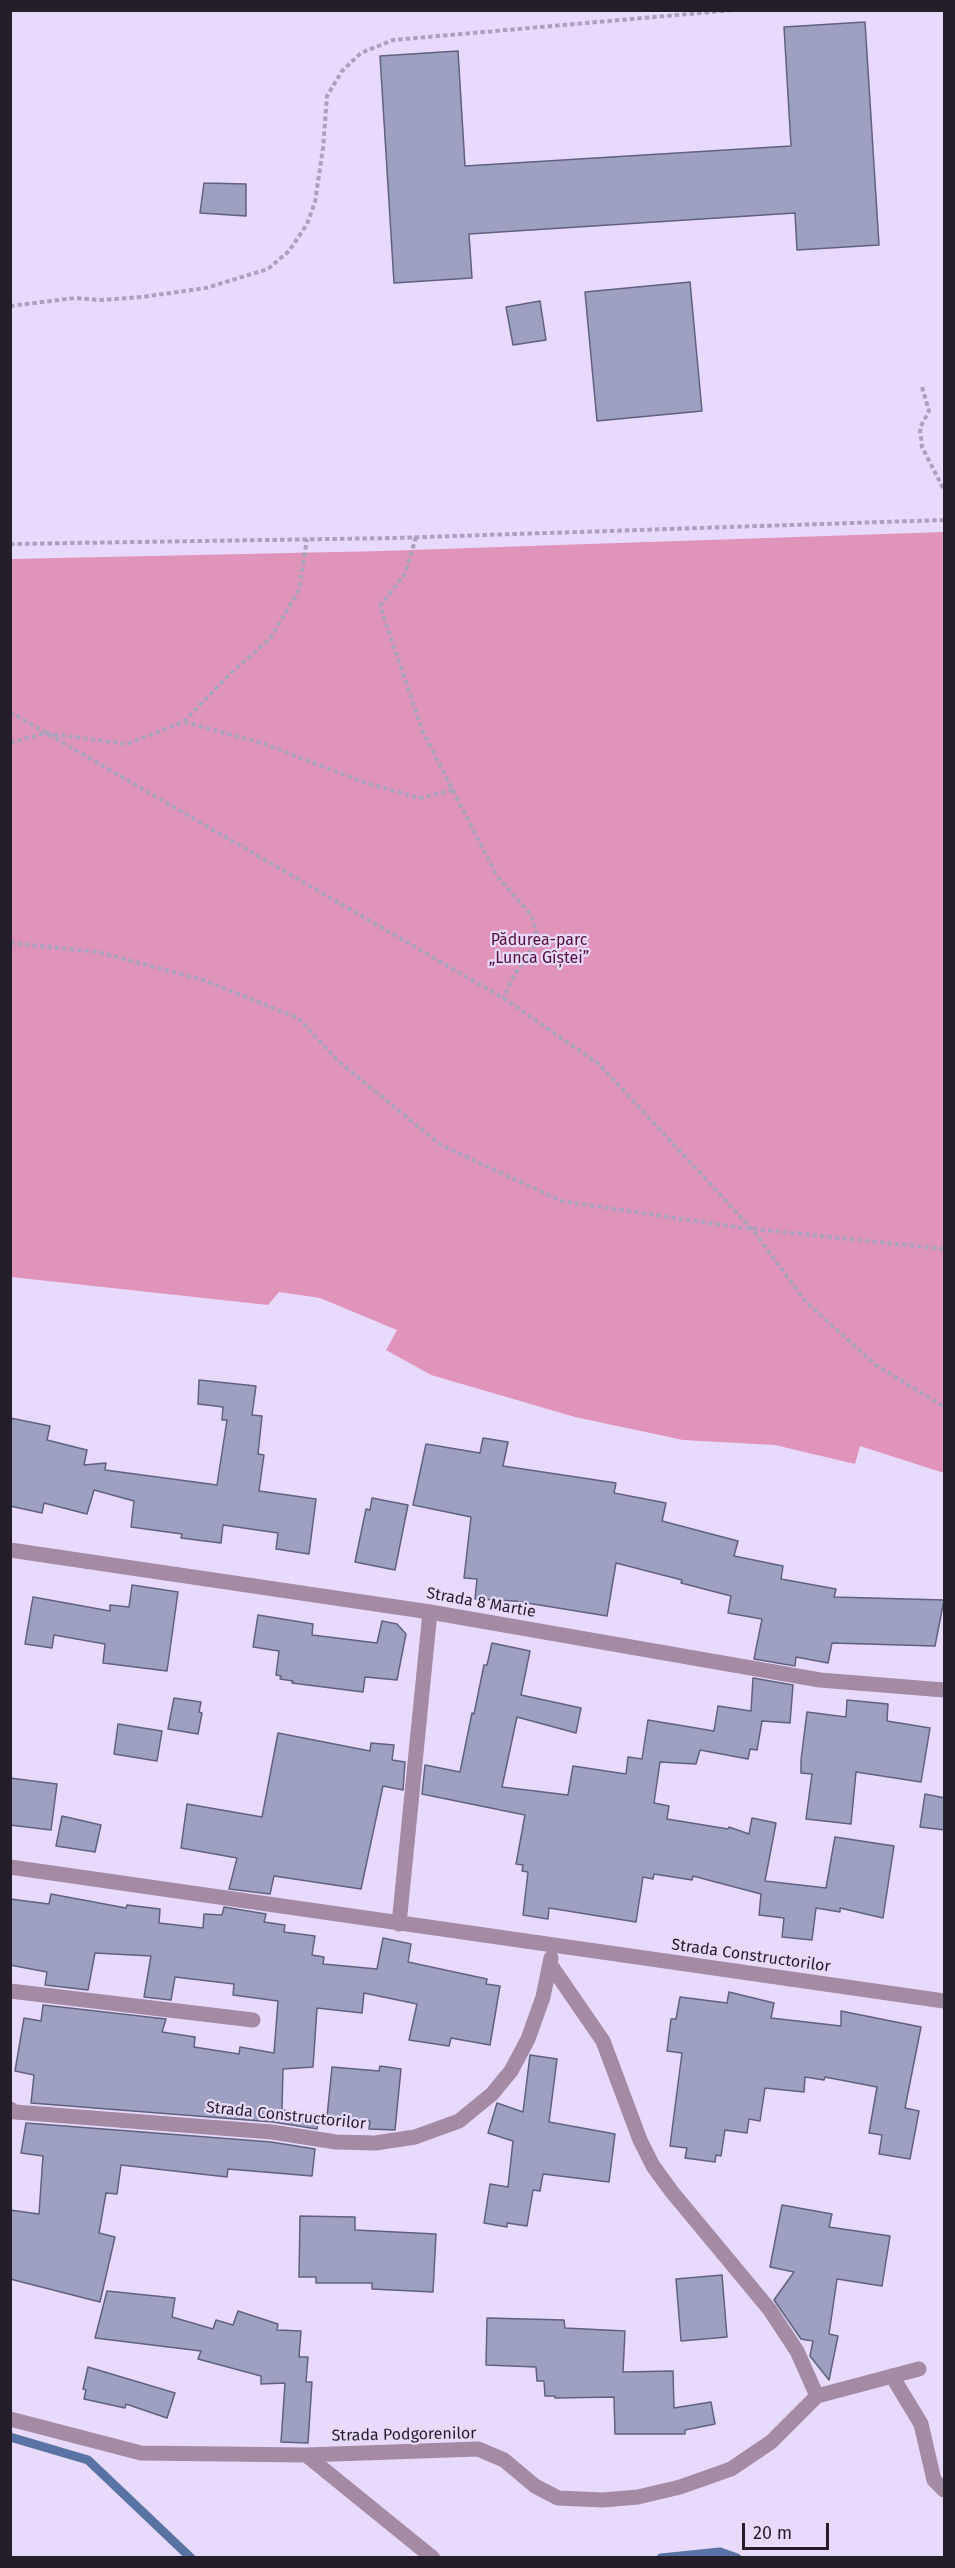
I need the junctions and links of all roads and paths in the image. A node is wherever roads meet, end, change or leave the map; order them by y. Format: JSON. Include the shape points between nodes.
{"nodes":[{"id":1,"x":734,"y":10,"type":"edge"},
{"id":2,"x":10,"y":306,"type":"edge"},
{"id":3,"x":922,"y":387,"type":"dead end"},
{"id":4,"x":945,"y":490,"type":"edge"},
{"id":5,"x":945,"y":520,"type":"edge"},
{"id":6,"x":416,"y":537,"type":"junction"},
{"id":7,"x":307,"y":539,"type":"junction"},
{"id":8,"x":10,"y":544,"type":"edge"},
{"id":9,"x":10,"y":712,"type":"edge"},
{"id":10,"x":183,"y":722,"type":"junction"},
{"id":11,"x":45,"y":733,"type":"junction"},
{"id":12,"x":10,"y":743,"type":"edge"},
{"id":13,"x":453,"y":790,"type":"junction"},
{"id":14,"x":10,"y":944,"type":"edge"},
{"id":15,"x":504,"y":998,"type":"junction"},
{"id":16,"x":752,"y":1229,"type":"junction"},
{"id":17,"x":945,"y":1250,"type":"edge"},
{"id":18,"x":945,"y":1407,"type":"edge"},
{"id":19,"x":10,"y":1550,"type":"edge"},
{"id":20,"x":430,"y":1612,"type":"junction"},
{"id":21,"x":945,"y":1690,"type":"edge"},
{"id":22,"x":10,"y":1867,"type":"edge"},
{"id":23,"x":399,"y":1924,"type":"junction"},
{"id":24,"x":553,"y":1947,"type":"junction"},
{"id":25,"x":550,"y":1964,"type":"junction"},
{"id":26,"x":11,"y":1995,"type":"edge"},
{"id":27,"x":945,"y":2001,"type":"edge"},
{"id":28,"x":253,"y":2020,"type":"dead end"},
{"id":29,"x":10,"y":2109,"type":"edge"},
{"id":30,"x":919,"y":2369,"type":"dead end"},
{"id":31,"x":892,"y":2376,"type":"junction"},
{"id":32,"x":817,"y":2396,"type":"junction"},
{"id":33,"x":10,"y":2419,"type":"edge"},
{"id":34,"x":306,"y":2455,"type":"junction"},
{"id":35,"x":945,"y":2490,"type":"edge"},
{"id":36,"x":433,"y":2558,"type":"edge"}],
"edges":[{"from":1,"to":2,"type":"path","via":[[393,40],[361,53],[342,71],[327,96],[315,202],[307,224],[289,251],[268,269],[206,288],[142,297],[75,298]]},
{"from":3,"to":4,"type":"path","via":[[929,411],[920,428],[922,447]]},
{"from":5,"to":6,"type":"path"},
{"from":6,"to":7,"type":"path"},
{"from":6,"to":13,"type":"path","via":[[405,574],[380,606],[423,732]]},
{"from":7,"to":8,"type":"path"},
{"from":7,"to":10,"type":"path","via":[[299,590],[270,639]]},
{"from":9,"to":11,"type":"path"},
{"from":10,"to":11,"type":"path","via":[[127,744]]},
{"from":10,"to":13,"type":"path","via":[[265,744],[366,783],[419,798]]},
{"from":11,"to":12,"type":"path"},
{"from":11,"to":15,"type":"path"},
{"from":13,"to":15,"type":"path","via":[[497,876],[532,916],[538,940]]},
{"from":14,"to":16,"type":"path","via":[[98,952],[203,980],[298,1018],[338,1061],[441,1145],[561,1201]]},
{"from":15,"to":16,"type":"path","via":[[599,1064]]},
{"from":16,"to":17,"type":"path"},
{"from":16,"to":18,"type":"path","via":[[806,1302],[876,1365]]},
{"from":19,"to":20,"type":"street","name":"Strada 8 Martie"},
{"from":20,"to":21,"type":"street","name":"Strada 8 Martie","via":[[820,1680]]},
{"from":20,"to":23,"type":"street"},
{"from":22,"to":23,"type":"street","name":"Strada Constructorilor"},
{"from":23,"to":24,"type":"street","name":"Strada Constructorilor"},
{"from":24,"to":25,"type":"street","name":"Strada Constructorilor"},
{"from":24,"to":27,"type":"street","name":"Strada Constructorilor"},
{"from":25,"to":29,"type":"street","name":"Strada Constructorilor","via":[[528,2039],[511,2071],[492,2094],[459,2121],[415,2138],[336,2142],[272,2132]]},
{"from":25,"to":32,"type":"street","via":[[603,2041],[653,2166],[770,2310],[797,2351]]},
{"from":26,"to":28,"type":"street"},
{"from":30,"to":31,"type":"street"},
{"from":31,"to":32,"type":"street"},
{"from":31,"to":35,"type":"street","via":[[921,2424],[934,2480]]},
{"from":32,"to":34,"type":"street","name":"Strada Podgorenilor","via":[[771,2442],[730,2469],[638,2497],[558,2498],[535,2486],[504,2460],[478,2449]]},
{"from":33,"to":34,"type":"street","name":"Strada Podgorenilor","via":[[141,2453]]},
{"from":34,"to":36,"type":"street","name":"Strada Podgorenilor"}]}
